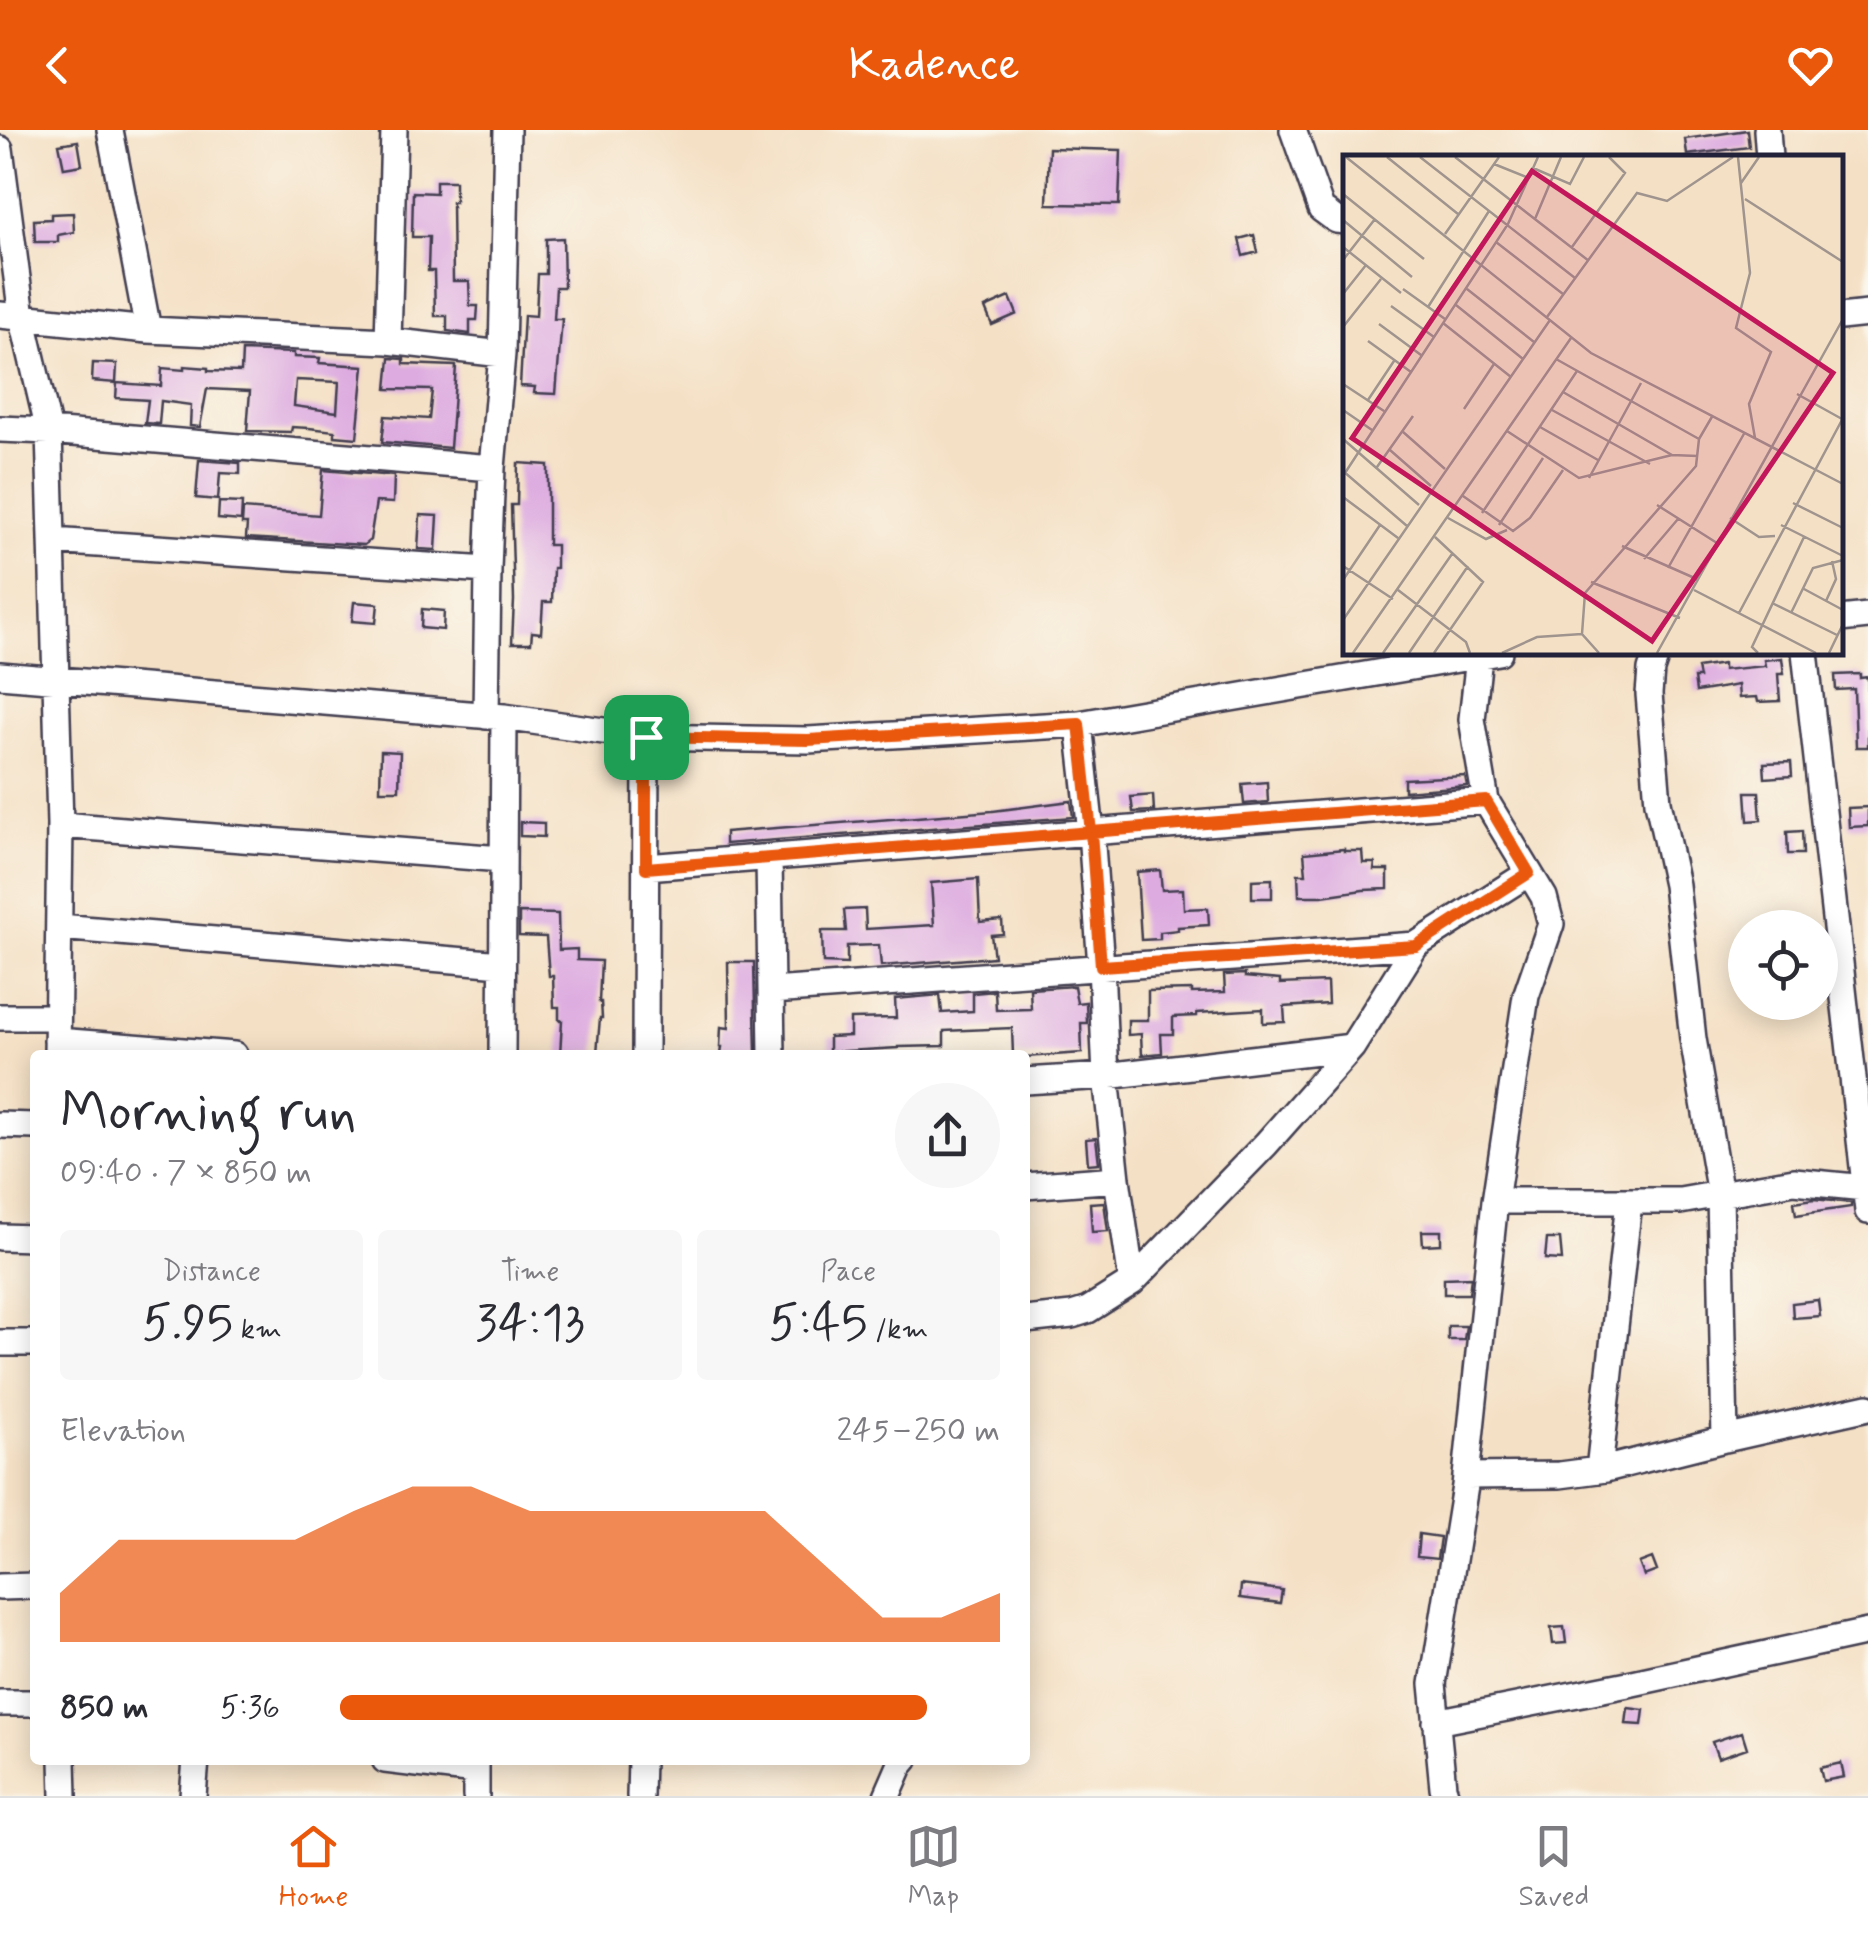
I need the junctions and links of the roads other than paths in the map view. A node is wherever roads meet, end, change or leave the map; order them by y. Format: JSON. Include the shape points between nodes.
{"nodes":[{"id":1,"x":110,"y":130,"type":"edge"},
{"id":2,"x":394,"y":130,"type":"edge"},
{"id":3,"x":507,"y":130,"type":"edge"},
{"id":4,"x":1293,"y":130,"type":"edge"},
{"id":5,"x":1767,"y":130,"type":"edge"},
{"id":6,"x":1768,"y":155,"type":"edge"},
{"id":7,"x":1,"y":164,"type":"edge"},
{"id":8,"x":1343,"y":221,"type":"edge"},
{"id":9,"x":1868,"y":314,"type":"edge"},
{"id":10,"x":11,"y":316,"type":"edge"},
{"id":11,"x":1843,"y":316,"type":"edge"},
{"id":12,"x":148,"y":330,"type":"junction"},
{"id":13,"x":388,"y":341,"type":"junction"},
{"id":14,"x":502,"y":354,"type":"junction"},
{"id":15,"x":0,"y":430,"type":"edge"},
{"id":16,"x":49,"y":431,"type":"junction"},
{"id":17,"x":492,"y":468,"type":"junction"},
{"id":18,"x":52,"y":540,"type":"junction"},
{"id":19,"x":488,"y":570,"type":"junction"},
{"id":20,"x":1868,"y":616,"type":"edge"},
{"id":21,"x":1843,"y":618,"type":"edge"},
{"id":22,"x":1483,"y":655,"type":"edge"},
{"id":23,"x":1489,"y":655,"type":"edge"},
{"id":24,"x":1655,"y":655,"type":"edge"},
{"id":25,"x":1805,"y":655,"type":"edge"},
{"id":26,"x":0,"y":675,"type":"edge"},
{"id":27,"x":55,"y":681,"type":"junction"},
{"id":28,"x":495,"y":717,"type":"junction"},
{"id":29,"x":1079,"y":724,"type":"junction"},
{"id":30,"x":646,"y":737,"type":"junction"},
{"id":31,"x":1486,"y":801,"type":"junction"},
{"id":32,"x":60,"y":826,"type":"junction"},
{"id":33,"x":1091,"y":832,"type":"junction"},
{"id":34,"x":769,"y":858,"type":"junction"},
{"id":35,"x":502,"y":859,"type":"junction"},
{"id":36,"x":646,"y":868,"type":"junction"},
{"id":37,"x":1529,"y":873,"type":"junction"},
{"id":38,"x":59,"y":927,"type":"junction"},
{"id":39,"x":1416,"y":946,"type":"junction"},
{"id":40,"x":502,"y":964,"type":"junction"},
{"id":41,"x":1101,"y":966,"type":"junction"},
{"id":42,"x":772,"y":991,"type":"junction"},
{"id":43,"x":0,"y":1017,"type":"edge"},
{"id":44,"x":56,"y":1038,"type":"edge"},
{"id":45,"x":1858,"y":1045,"type":"edge"},
{"id":46,"x":1352,"y":1047,"type":"junction"},
{"id":47,"x":182,"y":1050,"type":"edge"},
{"id":48,"x":502,"y":1050,"type":"edge"},
{"id":49,"x":644,"y":1050,"type":"edge"},
{"id":50,"x":772,"y":1050,"type":"edge"},
{"id":51,"x":1106,"y":1076,"type":"junction"},
{"id":52,"x":1030,"y":1081,"type":"edge"},
{"id":53,"x":0,"y":1125,"type":"edge"},
{"id":54,"x":30,"y":1126,"type":"edge"},
{"id":55,"x":1117,"y":1179,"type":"junction"},
{"id":56,"x":1030,"y":1186,"type":"edge"},
{"id":57,"x":1720,"y":1194,"type":"junction"},
{"id":58,"x":1867,"y":1200,"type":"edge"},
{"id":59,"x":1495,"y":1201,"type":"junction"},
{"id":60,"x":1629,"y":1202,"type":"junction"},
{"id":61,"x":0,"y":1236,"type":"edge"},
{"id":62,"x":30,"y":1238,"type":"edge"},
{"id":63,"x":1132,"y":1282,"type":"junction"},
{"id":64,"x":1030,"y":1319,"type":"edge"},
{"id":65,"x":0,"y":1343,"type":"edge"},
{"id":66,"x":30,"y":1343,"type":"edge"},
{"id":67,"x":1868,"y":1406,"type":"edge"},
{"id":68,"x":1725,"y":1439,"type":"junction"},
{"id":69,"x":1599,"y":1470,"type":"junction"},
{"id":70,"x":1466,"y":1476,"type":"junction"},
{"id":71,"x":30,"y":1586,"type":"edge"},
{"id":72,"x":0,"y":1587,"type":"edge"},
{"id":73,"x":1868,"y":1632,"type":"edge"},
{"id":74,"x":0,"y":1703,"type":"edge"},
{"id":75,"x":30,"y":1704,"type":"edge"},
{"id":76,"x":1436,"y":1722,"type":"junction"},
{"id":77,"x":63,"y":1765,"type":"edge"},
{"id":78,"x":196,"y":1765,"type":"edge"},
{"id":79,"x":413,"y":1765,"type":"edge"},
{"id":80,"x":641,"y":1765,"type":"edge"},
{"id":81,"x":901,"y":1765,"type":"edge"},
{"id":82,"x":476,"y":1776,"type":"edge"},
{"id":83,"x":64,"y":1796,"type":"edge"},
{"id":84,"x":193,"y":1796,"type":"edge"},
{"id":85,"x":640,"y":1796,"type":"edge"},
{"id":86,"x":887,"y":1796,"type":"edge"},
{"id":87,"x":1446,"y":1796,"type":"edge"}],
"edges":[{"from":1,"to":12,"type":"street"},
{"from":2,"to":13,"type":"street"},
{"from":3,"to":14,"type":"street"},
{"from":4,"to":8,"type":"street","via":[[1321,208]]},
{"from":5,"to":6,"type":"street"},
{"from":7,"to":10,"type":"street"},
{"from":9,"to":11,"type":"street"},
{"from":10,"to":12,"type":"street"},
{"from":10,"to":16,"type":"street"},
{"from":12,"to":13,"type":"street"},
{"from":13,"to":14,"type":"street"},
{"from":14,"to":17,"type":"street"},
{"from":15,"to":16,"type":"street"},
{"from":16,"to":17,"type":"street"},
{"from":16,"to":18,"type":"street"},
{"from":17,"to":19,"type":"street"},
{"from":18,"to":19,"type":"street"},
{"from":18,"to":27,"type":"street"},
{"from":19,"to":28,"type":"street"},
{"from":20,"to":21,"type":"street"},
{"from":22,"to":29,"type":"street"},
{"from":23,"to":31,"type":"street","via":[[1472,719]]},
{"from":24,"to":57,"type":"street","via":[[1648,694],[1658,802]]},
{"from":25,"to":45,"type":"street"},
{"from":26,"to":27,"type":"street"},
{"from":27,"to":28,"type":"street"},
{"from":27,"to":32,"type":"street"},
{"from":28,"to":30,"type":"street"},
{"from":28,"to":35,"type":"street"},
{"from":29,"to":30,"type":"street","via":[[808,740]]},
{"from":29,"to":33,"type":"street"},
{"from":30,"to":36,"type":"street"},
{"from":31,"to":33,"type":"street"},
{"from":31,"to":37,"type":"street"},
{"from":32,"to":35,"type":"street"},
{"from":32,"to":38,"type":"street"},
{"from":33,"to":34,"type":"street"},
{"from":33,"to":41,"type":"street"},
{"from":34,"to":36,"type":"street"},
{"from":34,"to":42,"type":"street"},
{"from":35,"to":40,"type":"street"},
{"from":36,"to":49,"type":"street"},
{"from":37,"to":39,"type":"street"},
{"from":37,"to":59,"type":"street","via":[[1551,924],[1526,996]]},
{"from":38,"to":40,"type":"street"},
{"from":38,"to":44,"type":"street"},
{"from":39,"to":41,"type":"street"},
{"from":39,"to":46,"type":"street"},
{"from":40,"to":48,"type":"street"},
{"from":41,"to":42,"type":"street"},
{"from":41,"to":51,"type":"street"},
{"from":42,"to":50,"type":"street"},
{"from":43,"to":44,"type":"street"},
{"from":44,"to":47,"type":"street"},
{"from":45,"to":58,"type":"street"},
{"from":46,"to":51,"type":"street"},
{"from":46,"to":63,"type":"street"},
{"from":51,"to":52,"type":"street"},
{"from":51,"to":55,"type":"street"},
{"from":53,"to":54,"type":"street"},
{"from":55,"to":56,"type":"street"},
{"from":55,"to":63,"type":"street"},
{"from":57,"to":58,"type":"street","via":[[1794,1181]]},
{"from":57,"to":60,"type":"street"},
{"from":57,"to":68,"type":"street"},
{"from":59,"to":60,"type":"street"},
{"from":59,"to":70,"type":"street"},
{"from":60,"to":69,"type":"street"},
{"from":61,"to":62,"type":"street"},
{"from":63,"to":64,"type":"street","via":[[1088,1310]]},
{"from":65,"to":66,"type":"street"},
{"from":67,"to":68,"type":"street"},
{"from":68,"to":69,"type":"street"},
{"from":69,"to":70,"type":"street"},
{"from":70,"to":76,"type":"street","via":[[1433,1684]]},
{"from":71,"to":72,"type":"street"},
{"from":73,"to":76,"type":"street"},
{"from":74,"to":75,"type":"street"},
{"from":76,"to":87,"type":"street"},
{"from":77,"to":83,"type":"street"},
{"from":78,"to":84,"type":"street"},
{"from":79,"to":82,"type":"street"},
{"from":80,"to":85,"type":"street"},
{"from":81,"to":86,"type":"street"}]}
